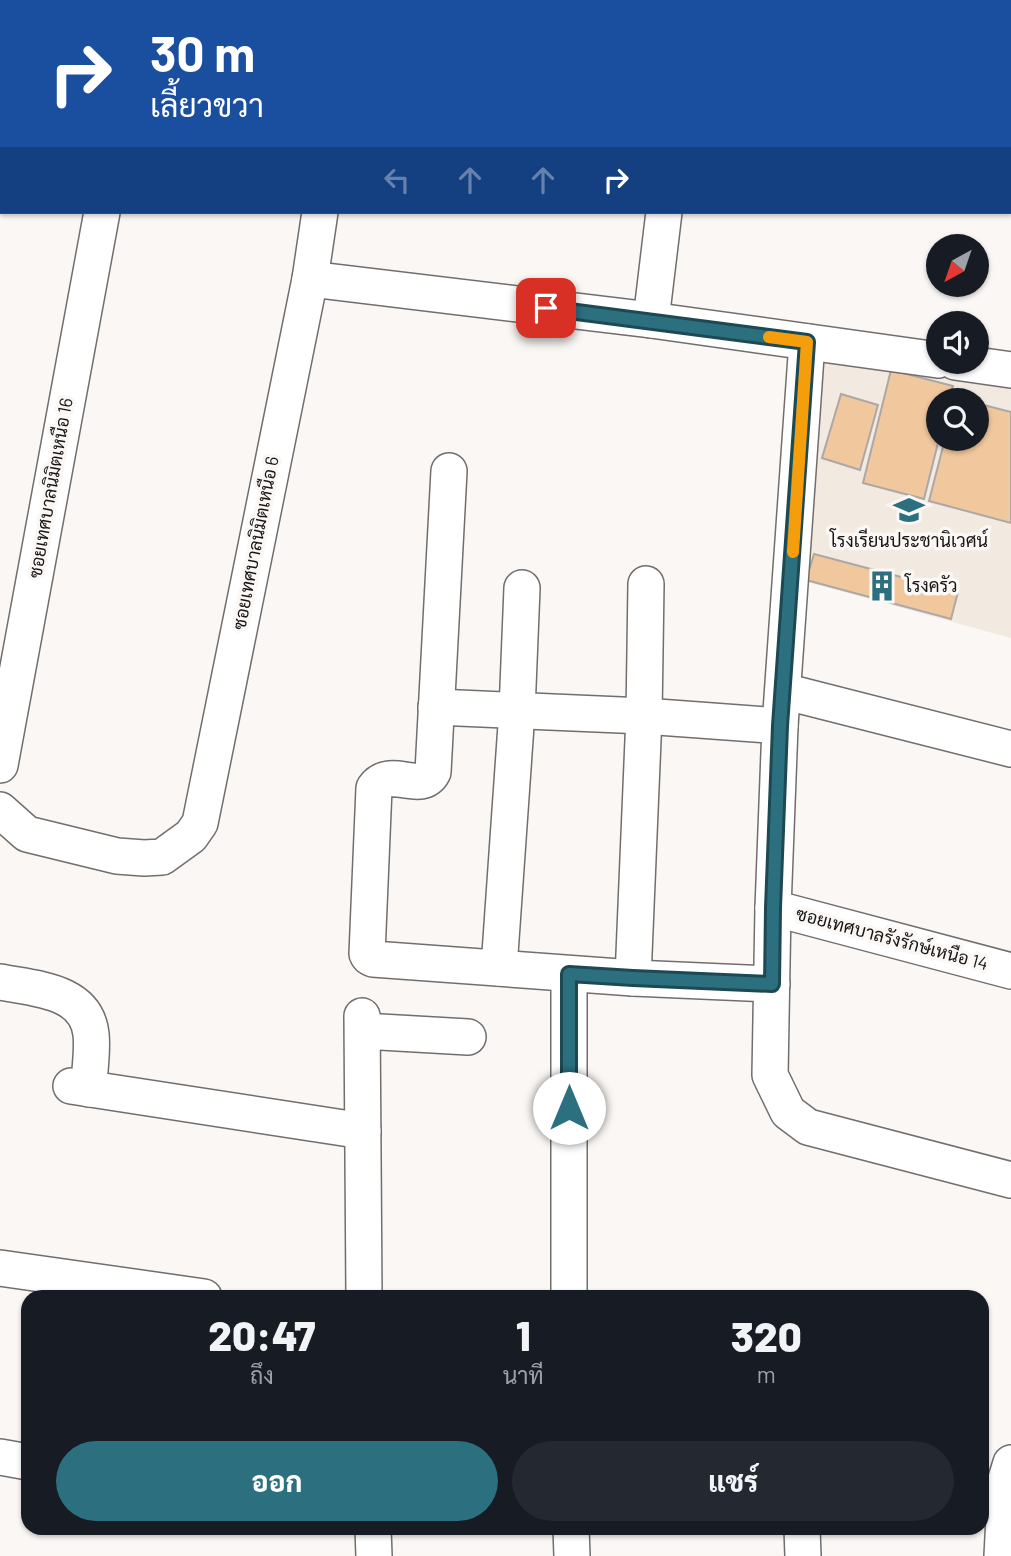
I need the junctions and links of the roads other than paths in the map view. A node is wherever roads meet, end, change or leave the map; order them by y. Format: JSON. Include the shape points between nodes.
{"nodes":[{"id":1,"x":102,"y":214,"type":"edge"},
{"id":2,"x":320,"y":214,"type":"edge"},
{"id":3,"x":664,"y":214,"type":"edge"},
{"id":4,"x":310,"y":279,"type":"junction"},
{"id":5,"x":651,"y":320,"type":"junction"},
{"id":6,"x":807,"y":342,"type":"junction"},
{"id":7,"x":926,"y":358,"type":"edge"},
{"id":8,"x":989,"y":367,"type":"edge"},
{"id":9,"x":1011,"y":370,"type":"edge"},
{"id":10,"x":449,"y":471,"type":"dead end"},
{"id":11,"x":646,"y":584,"type":"dead end"},
{"id":12,"x":522,"y":588,"type":"dead end"},
{"id":13,"x":783,"y":691,"type":"junction"},
{"id":14,"x":436,"y":707,"type":"junction"},
{"id":15,"x":517,"y":711,"type":"junction"},
{"id":16,"x":644,"y":716,"type":"junction"},
{"id":17,"x":780,"y":726,"type":"junction"},
{"id":18,"x":1011,"y":749,"type":"edge"},
{"id":19,"x":0,"y":765,"type":"edge"},
{"id":20,"x":0,"y":810,"type":"edge"},
{"id":21,"x":773,"y":908,"type":"junction"},
{"id":22,"x":499,"y":968,"type":"junction"},
{"id":23,"x":1011,"y":971,"type":"edge"},
{"id":24,"x":569,"y":974,"type":"junction"},
{"id":25,"x":633,"y":978,"type":"junction"},
{"id":26,"x":0,"y":982,"type":"edge"},
{"id":27,"x":772,"y":984,"type":"junction"},
{"id":28,"x":468,"y":1037,"type":"dead end"},
{"id":29,"x":363,"y":1131,"type":"junction"},
{"id":30,"x":1011,"y":1180,"type":"edge"},
{"id":31,"x":0,"y":1268,"type":"edge"},
{"id":32,"x":155,"y":1290,"type":"edge"},
{"id":33,"x":364,"y":1290,"type":"edge"},
{"id":34,"x":569,"y":1290,"type":"edge"},
{"id":35,"x":0,"y":1457,"type":"edge"},
{"id":36,"x":21,"y":1461,"type":"edge"},
{"id":37,"x":1011,"y":1463,"type":"edge"},
{"id":38,"x":373,"y":1535,"type":"edge"},
{"id":39,"x":571,"y":1535,"type":"edge"},
{"id":40,"x":802,"y":1535,"type":"edge"},
{"id":41,"x":374,"y":1556,"type":"edge"},
{"id":42,"x":572,"y":1556,"type":"edge"},
{"id":43,"x":803,"y":1556,"type":"edge"},
{"id":44,"x":1002,"y":1556,"type":"edge"}],
"edges":[{"from":1,"to":19,"type":"street","name":"ซอยเทศบาลนิมิตเหนือ 16"},
{"from":2,"to":4,"type":"street","name":"ซอยเทศบาลนิมิตเหนือ 6"},
{"from":3,"to":5,"type":"street"},
{"from":4,"to":5,"type":"street"},
{"from":4,"to":20,"type":"street","name":"ซอยเทศบาลนิมิตเหนือ 6","via":[[200,823],[191,836],[162,857],[144,858],[27,834]]},
{"from":5,"to":6,"type":"street"},
{"from":6,"to":7,"type":"street"},
{"from":6,"to":13,"type":"street"},
{"from":8,"to":9,"type":"street"},
{"from":10,"to":14,"type":"street"},
{"from":11,"to":16,"type":"street"},
{"from":12,"to":15,"type":"street"},
{"from":13,"to":17,"type":"street"},
{"from":13,"to":18,"type":"street"},
{"from":14,"to":15,"type":"street"},
{"from":14,"to":22,"type":"street","via":[[431,777],[424,781],[386,778],[374,788],[367,954],[373,959]]},
{"from":15,"to":16,"type":"street"},
{"from":15,"to":22,"type":"street"},
{"from":16,"to":17,"type":"street"},
{"from":16,"to":25,"type":"street"},
{"from":17,"to":21,"type":"street"},
{"from":21,"to":23,"type":"street","name":"ซอยเทศบาลรังรักษ์เหนือ 14"},
{"from":21,"to":27,"type":"street"},
{"from":22,"to":24,"type":"street"},
{"from":24,"to":25,"type":"street"},
{"from":24,"to":34,"type":"street"},
{"from":25,"to":27,"type":"street"},
{"from":26,"to":29,"type":"street","via":[[52,993],[81,1009],[91,1036],[80,1087]]},
{"from":27,"to":30,"type":"street","via":[[770,1075],[788,1112],[808,1127]]},
{"from":28,"to":29,"type":"street","via":[[362,1024]]},
{"from":29,"to":33,"type":"street"},
{"from":31,"to":32,"type":"street"},
{"from":35,"to":36,"type":"street"},
{"from":37,"to":44,"type":"street"},
{"from":38,"to":41,"type":"street"},
{"from":39,"to":42,"type":"street"},
{"from":40,"to":43,"type":"street"}]}
